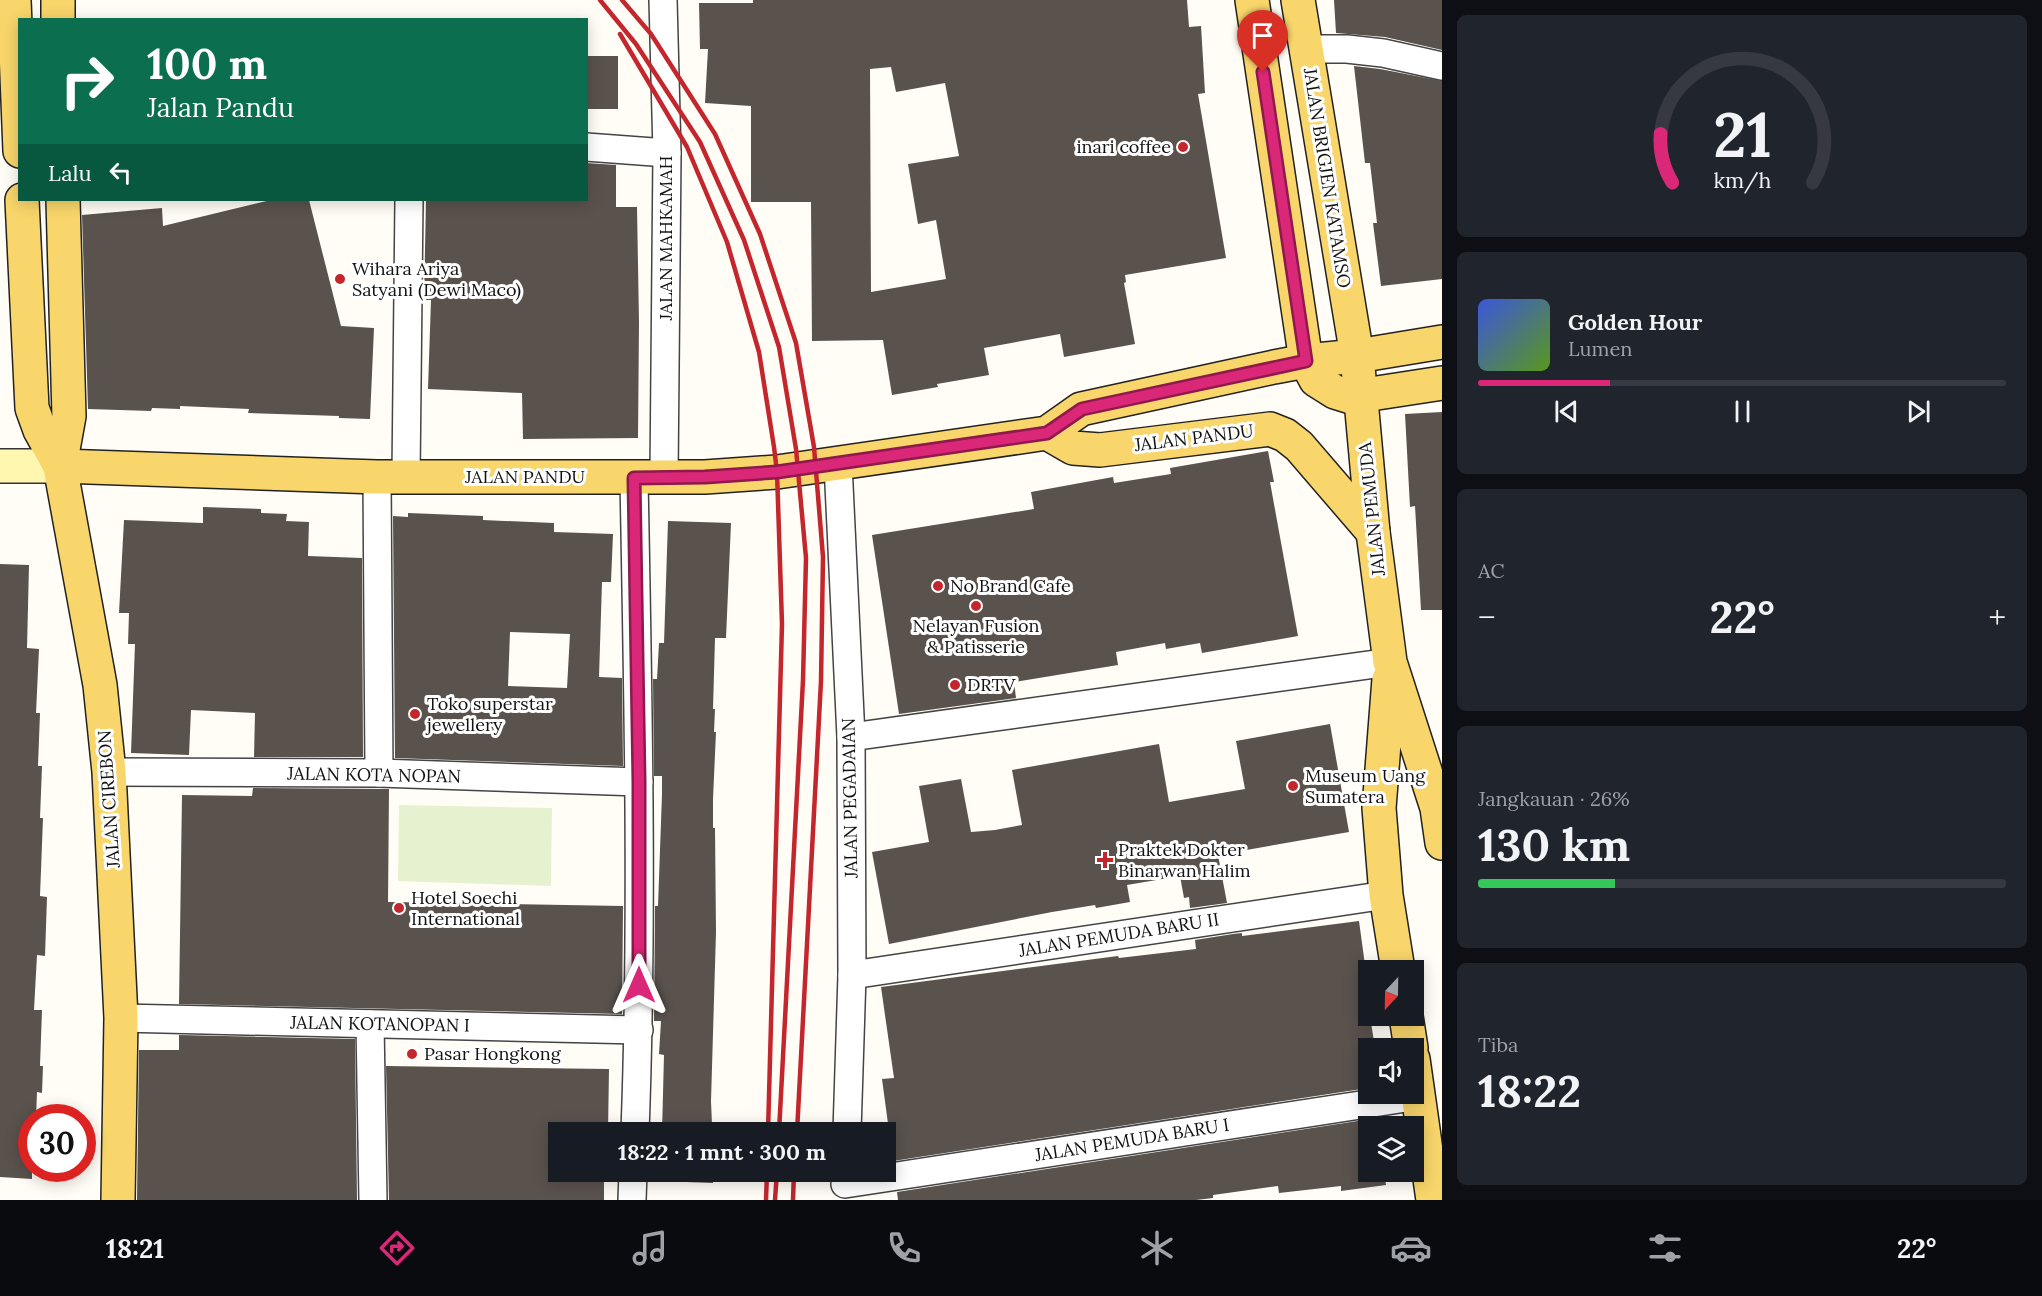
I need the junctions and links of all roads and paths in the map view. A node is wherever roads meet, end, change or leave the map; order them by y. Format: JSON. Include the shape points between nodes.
{"nodes":[{"id":1,"x":14,"y":0,"type":"edge"},
{"id":2,"x":58,"y":0,"type":"edge"},
{"id":3,"x":663,"y":0,"type":"edge"},
{"id":4,"x":1252,"y":0,"type":"edge"},
{"id":5,"x":1298,"y":0,"type":"edge"},
{"id":6,"x":58,"y":18,"type":"edge"},
{"id":7,"x":1305,"y":49,"type":"junction"},
{"id":8,"x":1442,"y":66,"type":"edge"},
{"id":9,"x":18,"y":101,"type":"edge"},
{"id":10,"x":588,"y":147,"type":"edge"},
{"id":11,"x":667,"y":153,"type":"junction"},
{"id":12,"x":22,"y":201,"type":"edge"},
{"id":13,"x":63,"y":201,"type":"edge"},
{"id":14,"x":409,"y":201,"type":"edge"},
{"id":15,"x":1442,"y":342,"type":"edge"},
{"id":16,"x":1357,"y":356,"type":"junction"},
{"id":17,"x":1306,"y":361,"type":"junction"},
{"id":18,"x":1442,"y":383,"type":"edge"},
{"id":19,"x":1362,"y":396,"type":"junction"},
{"id":20,"x":1047,"y":433,"type":"junction"},
{"id":21,"x":838,"y":464,"type":"junction"},
{"id":22,"x":0,"y":466,"type":"edge"},
{"id":23,"x":60,"y":466,"type":"junction"},
{"id":24,"x":392,"y":477,"type":"junction"},
{"id":25,"x":649,"y":477,"type":"junction"},
{"id":26,"x":1373,"y":532,"type":"junction"},
{"id":27,"x":1390,"y":662,"type":"junction"},
{"id":28,"x":851,"y":737,"type":"junction"},
{"id":29,"x":109,"y":772,"type":"junction"},
{"id":30,"x":379,"y":774,"type":"junction"},
{"id":31,"x":639,"y":782,"type":"junction"},
{"id":32,"x":1440,"y":807,"type":"edge"},
{"id":33,"x":1442,"y":843,"type":"edge"},
{"id":34,"x":1386,"y":895,"type":"junction"},
{"id":35,"x":1396,"y":960,"type":"edge"},
{"id":36,"x":852,"y":975,"type":"junction"},
{"id":37,"x":121,"y":1018,"type":"junction"},
{"id":38,"x":370,"y":1024,"type":"junction"},
{"id":39,"x":639,"y":1030,"type":"junction"},
{"id":40,"x":1367,"y":1104,"type":"edge"},
{"id":41,"x":1420,"y":1104,"type":"edge"},
{"id":42,"x":635,"y":1122,"type":"edge"},
{"id":43,"x":847,"y":1122,"type":"edge"},
{"id":44,"x":633,"y":1182,"type":"edge"},
{"id":45,"x":845,"y":1185,"type":"edge"},
{"id":46,"x":118,"y":1200,"type":"edge"},
{"id":47,"x":373,"y":1200,"type":"edge"},
{"id":48,"x":632,"y":1200,"type":"edge"},
{"id":49,"x":1433,"y":1200,"type":"edge"}],
"edges":[{"from":1,"to":9,"type":"main road"},
{"from":2,"to":6,"type":"main road"},
{"from":3,"to":11,"type":"street","name":"JALAN MAHKAMAH"},
{"from":4,"to":17,"type":"main road"},
{"from":5,"to":7,"type":"main road","name":"JALAN BRIGJEN KATAMSO"},
{"from":7,"to":8,"type":"street","via":[[1383,53]]},
{"from":7,"to":16,"type":"main road","name":"JALAN BRIGJEN KATAMSO"},
{"from":10,"to":11,"type":"street"},
{"from":11,"to":25,"type":"street","name":"JALAN MAHKAMAH"},
{"from":12,"to":23,"type":"main road","name":"JALAN CIREBON","via":[[32,408]]},
{"from":13,"to":23,"type":"main road","via":[[69,416]]},
{"from":14,"to":24,"type":"street"},
{"from":15,"to":16,"type":"main road","name":"JALAN PANDU"},
{"from":16,"to":17,"type":"main road","name":"JALAN PANDU"},
{"from":16,"to":19,"type":"main road","name":"JALAN PEMUDA"},
{"from":17,"to":19,"type":"main road","via":[[1316,380],[1335,392]]},
{"from":17,"to":20,"type":"main road","name":"JALAN PANDU","via":[[1082,409]]},
{"from":18,"to":19,"type":"main road"},
{"from":19,"to":26,"type":"main road","name":"JALAN PEMUDA"},
{"from":20,"to":21,"type":"main road","name":"JALAN PANDU"},
{"from":20,"to":26,"type":"main road","name":"JALAN PANDU","via":[[1074,448],[1100,450],[1270,429],[1299,446]]},
{"from":21,"to":25,"type":"main road","name":"JALAN PANDU","via":[[765,473]]},
{"from":21,"to":28,"type":"street","name":"JALAN PEGADAIAN"},
{"from":22,"to":23,"type":"main road","name":"JALAN PANDU"},
{"from":23,"to":24,"type":"main road","name":"JALAN PANDU"},
{"from":23,"to":29,"type":"main road","name":"JALAN CIREBON","via":[[100,685]]},
{"from":24,"to":25,"type":"main road","name":"JALAN PANDU"},
{"from":24,"to":30,"type":"street"},
{"from":25,"to":31,"type":"street","name":"JALAN MAHKAMAH"},
{"from":26,"to":27,"type":"main road","name":"JALAN PEMUDA"},
{"from":27,"to":28,"type":"street"},
{"from":27,"to":32,"type":"main road","name":"JALAN PEMUDA"},
{"from":27,"to":34,"type":"main road","name":"JALAN PEMUDA","via":[[1379,808]]},
{"from":28,"to":36,"type":"street","name":"JALAN PEGADAIAN"},
{"from":29,"to":30,"type":"street","name":"JALAN KOTA NOPAN"},
{"from":29,"to":37,"type":"main road","name":"JALAN CIREBON"},
{"from":30,"to":31,"type":"street","name":"JALAN KOTA NOPAN"},
{"from":31,"to":39,"type":"street","name":"JALAN MAHKAMAH"},
{"from":32,"to":33,"type":"main road","name":"JALAN PEMUDA"},
{"from":34,"to":35,"type":"main road","name":"JALAN PEMUDA"},
{"from":34,"to":36,"type":"street","name":"JALAN PEMUDA BARU II"},
{"from":36,"to":43,"type":"street","name":"JALAN PEGADAIAN"},
{"from":37,"to":38,"type":"street","name":"JALAN KOTANOPAN I"},
{"from":37,"to":46,"type":"main road","name":"JALAN CIREBON"},
{"from":38,"to":39,"type":"street","name":"JALAN KOTANOPAN I"},
{"from":38,"to":47,"type":"street"},
{"from":39,"to":42,"type":"street","name":"JALAN MAHKAMAH"},
{"from":40,"to":45,"type":"street","name":"JALAN PEMUDA BARU I"},
{"from":41,"to":49,"type":"main road"},
{"from":44,"to":48,"type":"street"}]}
